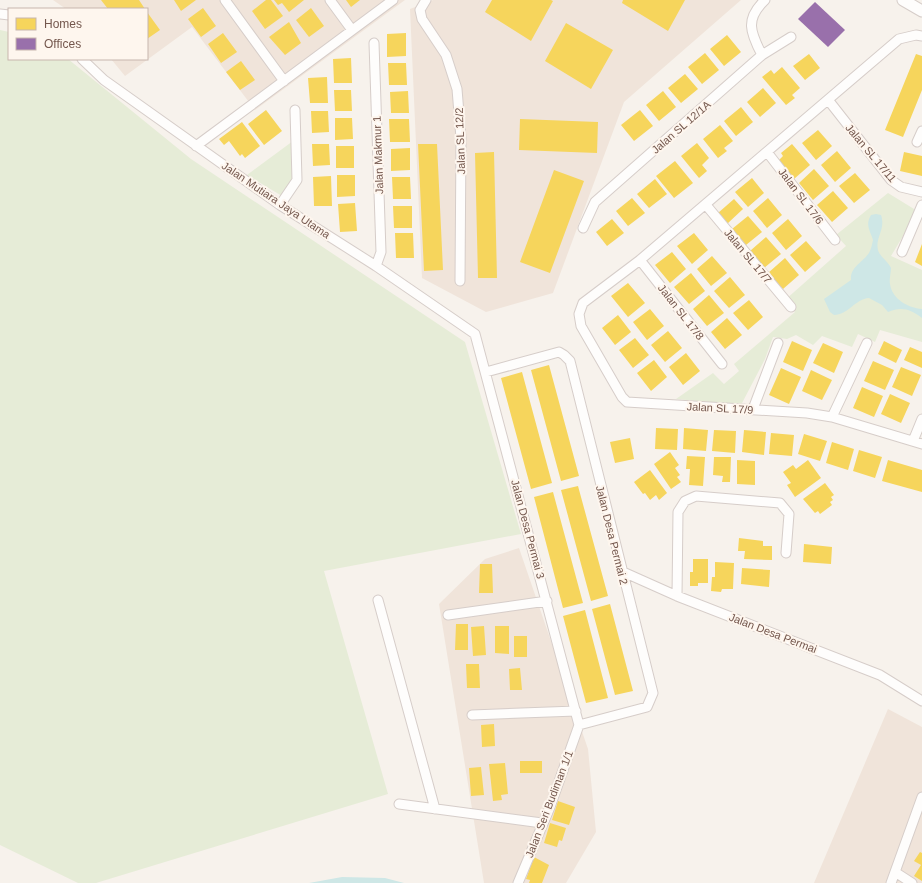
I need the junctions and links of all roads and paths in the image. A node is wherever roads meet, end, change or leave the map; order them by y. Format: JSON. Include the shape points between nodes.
{"nodes":[{"id":1,"x":225,"y":0,"type":"edge"},
{"id":2,"x":330,"y":0,"type":"edge"},
{"id":3,"x":393,"y":0,"type":"edge"},
{"id":4,"x":426,"y":0,"type":"edge"},
{"id":5,"x":765,"y":0,"type":"edge"},
{"id":6,"x":904,"y":0,"type":"edge"},
{"id":7,"x":922,"y":11,"type":"edge"},
{"id":8,"x":352,"y":30,"type":"junction"},
{"id":9,"x":922,"y":36,"type":"edge"},
{"id":10,"x":791,"y":37,"type":"dead end"},
{"id":11,"x":374,"y":43,"type":"dead end"},
{"id":12,"x":762,"y":55,"type":"junction"},
{"id":13,"x":83,"y":60,"type":"edge"},
{"id":14,"x":284,"y":81,"type":"junction"},
{"id":15,"x":829,"y":100,"type":"junction"},
{"id":16,"x":295,"y":110,"type":"dead end"},
{"id":17,"x":922,"y":131,"type":"edge"},
{"id":18,"x":917,"y":142,"type":"dead end"},
{"id":19,"x":196,"y":146,"type":"junction"},
{"id":20,"x":767,"y":152,"type":"junction"},
{"id":21,"x":922,"y":192,"type":"edge"},
{"id":22,"x":280,"y":205,"type":"junction"},
{"id":23,"x":706,"y":205,"type":"junction"},
{"id":24,"x":922,"y":205,"type":"edge"},
{"id":25,"x":583,"y":228,"type":"dead end"},
{"id":26,"x":835,"y":240,"type":"dead end"},
{"id":27,"x":902,"y":252,"type":"dead end"},
{"id":28,"x":640,"y":260,"type":"junction"},
{"id":29,"x":376,"y":266,"type":"junction"},
{"id":30,"x":460,"y":281,"type":"dead end"},
{"id":31,"x":791,"y":307,"type":"dead end"},
{"id":32,"x":475,"y":334,"type":"joint"},
{"id":33,"x":778,"y":343,"type":"dead end"},
{"id":34,"x":866,"y":343,"type":"dead end"},
{"id":35,"x":722,"y":364,"type":"dead end"},
{"id":36,"x":486,"y":372,"type":"junction"},
{"id":37,"x":753,"y":410,"type":"junction"},
{"id":38,"x":832,"y":417,"type":"junction"},
{"id":39,"x":922,"y":418,"type":"edge"},
{"id":40,"x":913,"y":441,"type":"junction"},
{"id":41,"x":922,"y":444,"type":"edge"},
{"id":42,"x":786,"y":553,"type":"dead end"},
{"id":43,"x":621,"y":571,"type":"junction"},
{"id":44,"x":677,"y":596,"type":"junction"},
{"id":45,"x":378,"y":600,"type":"dead end"},
{"id":46,"x":547,"y":601,"type":"junction"},
{"id":47,"x":448,"y":615,"type":"dead end"},
{"id":48,"x":922,"y":701,"type":"edge"},
{"id":49,"x":576,"y":710,"type":"junction"},
{"id":50,"x":472,"y":715,"type":"dead end"},
{"id":51,"x":579,"y":725,"type":"junction"},
{"id":52,"x":922,"y":797,"type":"edge"},
{"id":53,"x":399,"y":804,"type":"dead end"},
{"id":54,"x":434,"y":809,"type":"junction"},
{"id":55,"x":542,"y":823,"type":"junction"},
{"id":56,"x":895,"y":872,"type":"junction"},
{"id":57,"x":518,"y":883,"type":"edge"},
{"id":58,"x":891,"y":883,"type":"edge"},
{"id":59,"x":912,"y":883,"type":"edge"}],
"edges":[{"from":1,"to":14,"type":"street"},
{"from":2,"to":8,"type":"street"},
{"from":3,"to":8,"type":"street"},
{"from":4,"to":30,"type":"street","name":"Jalan SL 12/2","via":[[420,10],[422,19],[446,55],[457,89],[461,138]]},
{"from":5,"to":12,"type":"street","via":[[756,9],[751,20],[753,38]]},
{"from":6,"to":7,"type":"street"},
{"from":8,"to":14,"type":"street"},
{"from":9,"to":15,"type":"street","via":[[916,34],[899,39]]},
{"from":10,"to":12,"type":"street","name":"Jalan SL 12/1A"},
{"from":11,"to":29,"type":"street","name":"Jalan Makmur 1","via":[[381,252]]},
{"from":12,"to":25,"type":"street","name":"Jalan SL 12/1A","via":[[595,202]]},
{"from":13,"to":19,"type":"street","name":"Jalan Mutiara Jaya Utama","via":[[99,75]]},
{"from":14,"to":19,"type":"street"},
{"from":15,"to":20,"type":"street"},
{"from":15,"to":21,"type":"street","name":"Jalan SL 17/11","via":[[891,180],[905,188]]},
{"from":16,"to":22,"type":"street","via":[[297,180]]},
{"from":17,"to":18,"type":"street"},
{"from":19,"to":22,"type":"street","name":"Jalan Mutiara Jaya Utama"},
{"from":20,"to":23,"type":"street"},
{"from":20,"to":26,"type":"street","name":"Jalan SL 17/6"},
{"from":22,"to":29,"type":"street","name":"Jalan Mutiara Jaya Utama"},
{"from":23,"to":28,"type":"street"},
{"from":23,"to":31,"type":"street","name":"Jalan SL 17/7"},
{"from":24,"to":27,"type":"street"},
{"from":28,"to":35,"type":"street","name":"Jalan SL 17/8"},
{"from":28,"to":37,"type":"street","name":"Jalan SL 17/9","via":[[583,303],[579,314],[580,326],[622,397],[627,402]]},
{"from":29,"to":32,"type":"street","name":"Jalan Mutiara Jaya Utama"},
{"from":32,"to":36,"type":"street","name":"Jalan Desa Permai 3"},
{"from":33,"to":37,"type":"street"},
{"from":34,"to":38,"type":"street"},
{"from":36,"to":43,"type":"street","name":"Jalan Desa Permai 2","via":[[559,352],[570,361]]},
{"from":36,"to":46,"type":"street","name":"Jalan Desa Permai 3"},
{"from":37,"to":38,"type":"street","name":"Jalan SL 17/9","via":[[807,412]]},
{"from":38,"to":40,"type":"street","name":"Jalan SL 17/9"},
{"from":39,"to":40,"type":"street"},
{"from":40,"to":41,"type":"street","name":"Jalan SL 17/9"},
{"from":42,"to":44,"type":"street","via":[[789,514],[780,503],[696,496],[685,501],[678,512]]},
{"from":43,"to":44,"type":"street","name":"Jalan Desa Permai"},
{"from":43,"to":51,"type":"street","name":"Jalan Desa Permai 2","via":[[653,693],[647,707]]},
{"from":44,"to":48,"type":"street","name":"Jalan Desa Permai","via":[[880,675]]},
{"from":45,"to":54,"type":"street"},
{"from":46,"to":47,"type":"street"},
{"from":46,"to":49,"type":"street","name":"Jalan Desa Permai 3"},
{"from":49,"to":50,"type":"street"},
{"from":49,"to":51,"type":"street","name":"Jalan Desa Permai 3"},
{"from":51,"to":55,"type":"street","name":"Jalan Seri Budiman 1/1"},
{"from":52,"to":56,"type":"street"},
{"from":53,"to":54,"type":"street"},
{"from":54,"to":55,"type":"street"},
{"from":55,"to":57,"type":"street","name":"Jalan Seri Budiman 1/1"},
{"from":56,"to":58,"type":"street"},
{"from":56,"to":59,"type":"street"}]}
